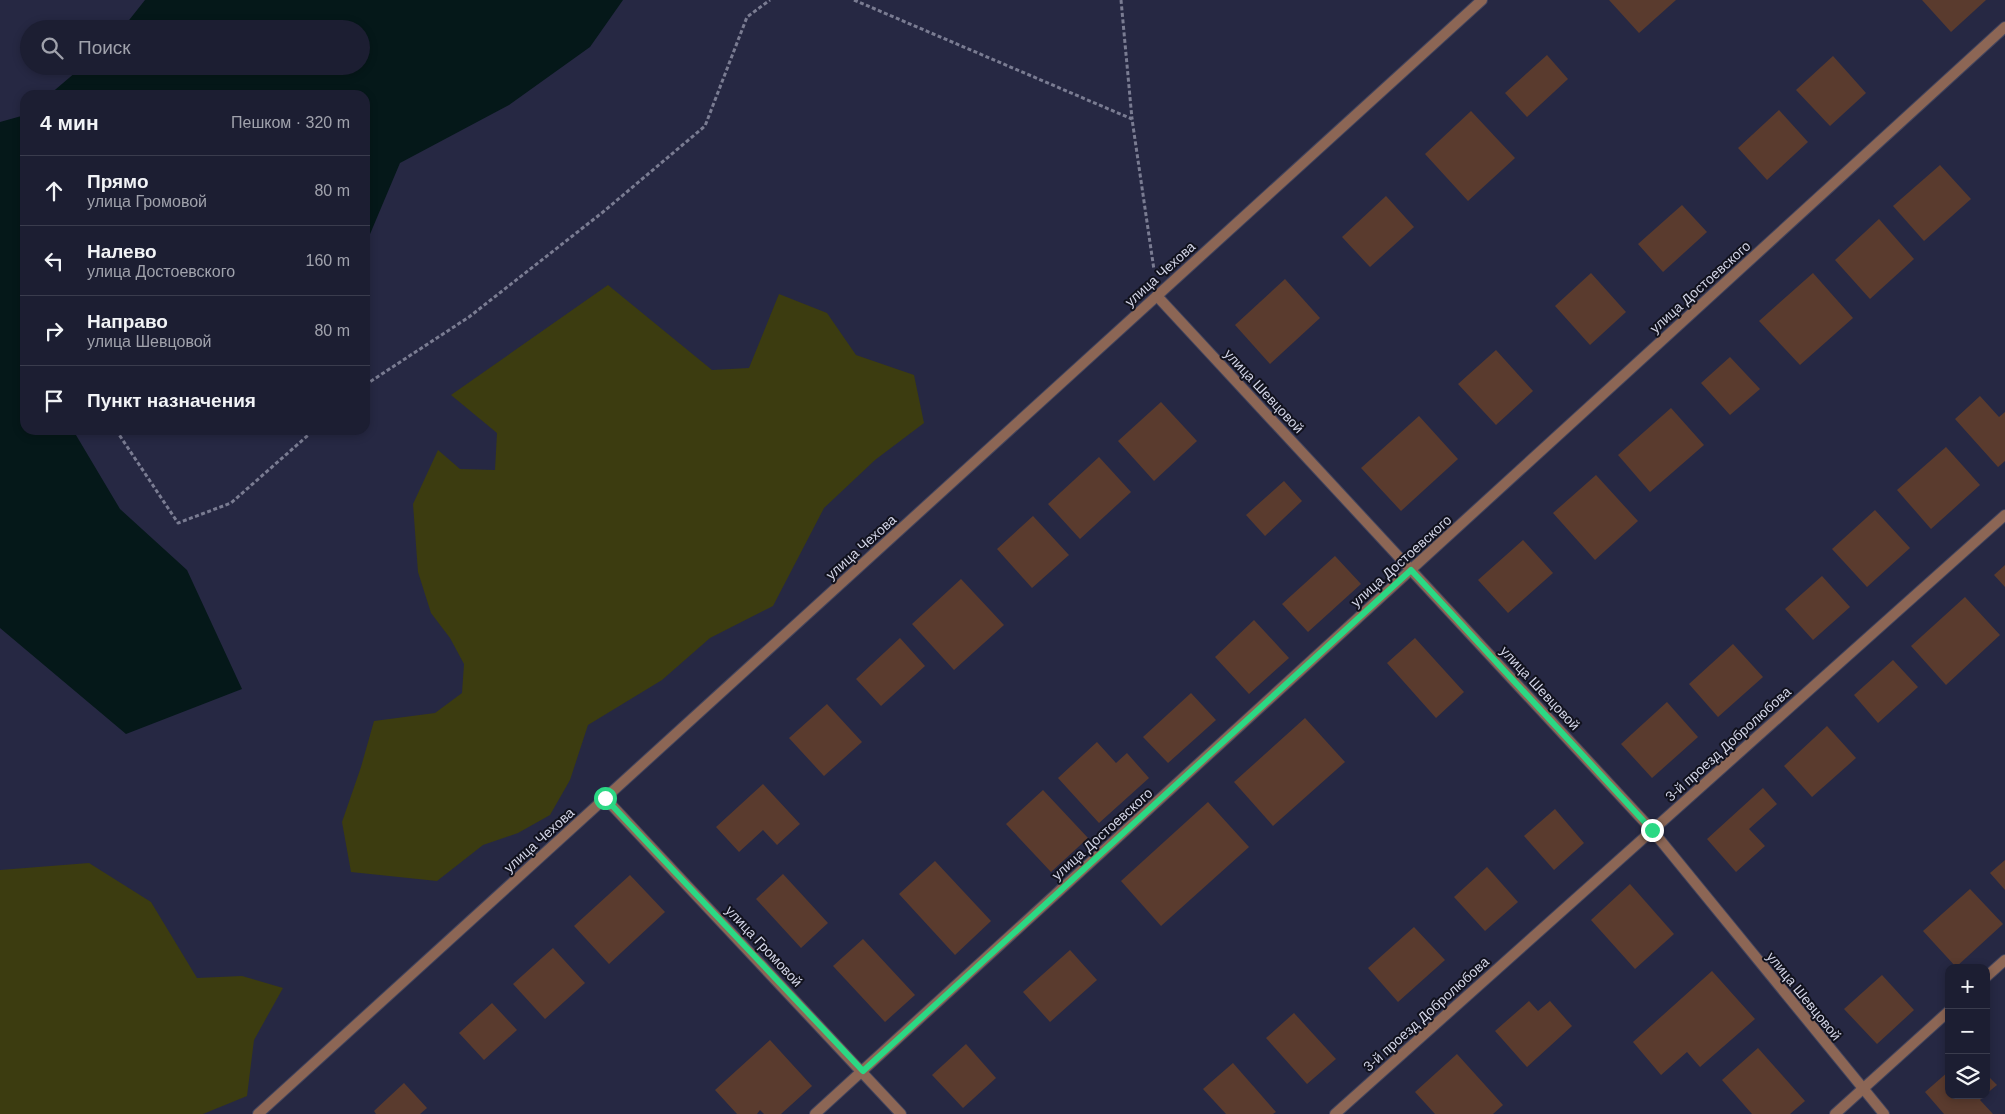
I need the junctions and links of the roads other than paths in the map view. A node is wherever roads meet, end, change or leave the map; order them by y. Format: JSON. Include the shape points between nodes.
{"nodes":[{"id":1,"x":1482,"y":0,"type":"edge"},
{"id":2,"x":2005,"y":27,"type":"edge"},
{"id":3,"x":1158,"y":296,"type":"junction"},
{"id":4,"x":2005,"y":514,"type":"edge"},
{"id":5,"x":1411,"y":570,"type":"junction"},
{"id":6,"x":605,"y":798,"type":"junction"},
{"id":7,"x":1652,"y":830,"type":"junction"},
{"id":8,"x":2005,"y":960,"type":"edge"},
{"id":9,"x":1990,"y":973,"type":"edge"},
{"id":10,"x":1945,"y":1015,"type":"edge"},
{"id":11,"x":863,"y":1071,"type":"junction"},
{"id":12,"x":1862,"y":1089,"type":"junction"},
{"id":13,"x":258,"y":1114,"type":"edge"},
{"id":14,"x":816,"y":1114,"type":"edge"},
{"id":15,"x":901,"y":1114,"type":"edge"},
{"id":16,"x":1335,"y":1114,"type":"edge"},
{"id":17,"x":1834,"y":1114,"type":"edge"},
{"id":18,"x":1884,"y":1114,"type":"edge"}],
"edges":[{"from":1,"to":3,"type":"street","name":"улица Чехова"},
{"from":2,"to":5,"type":"street","name":"улица Достоевского"},
{"from":3,"to":5,"type":"street","name":"улица Шевцовой"},
{"from":3,"to":6,"type":"street","name":"улица Чехова"},
{"from":4,"to":7,"type":"street","name":"3-й проезд Добролюбова"},
{"from":5,"to":7,"type":"street","name":"улица Шевцовой"},
{"from":5,"to":11,"type":"street","name":"улица Достоевского"},
{"from":6,"to":11,"type":"street","name":"улица Громовой"},
{"from":6,"to":13,"type":"street","name":"улица Чехова"},
{"from":7,"to":12,"type":"street","name":"улица Шевцовой"},
{"from":7,"to":16,"type":"street","name":"3-й проезд Добролюбова"},
{"from":8,"to":9,"type":"street"},
{"from":10,"to":12,"type":"street"},
{"from":11,"to":14,"type":"street","name":"улица Достоевского"},
{"from":11,"to":15,"type":"street","name":"улица Громовой"},
{"from":12,"to":17,"type":"street"},
{"from":12,"to":18,"type":"street","name":"улица Шевцовой"}]}
